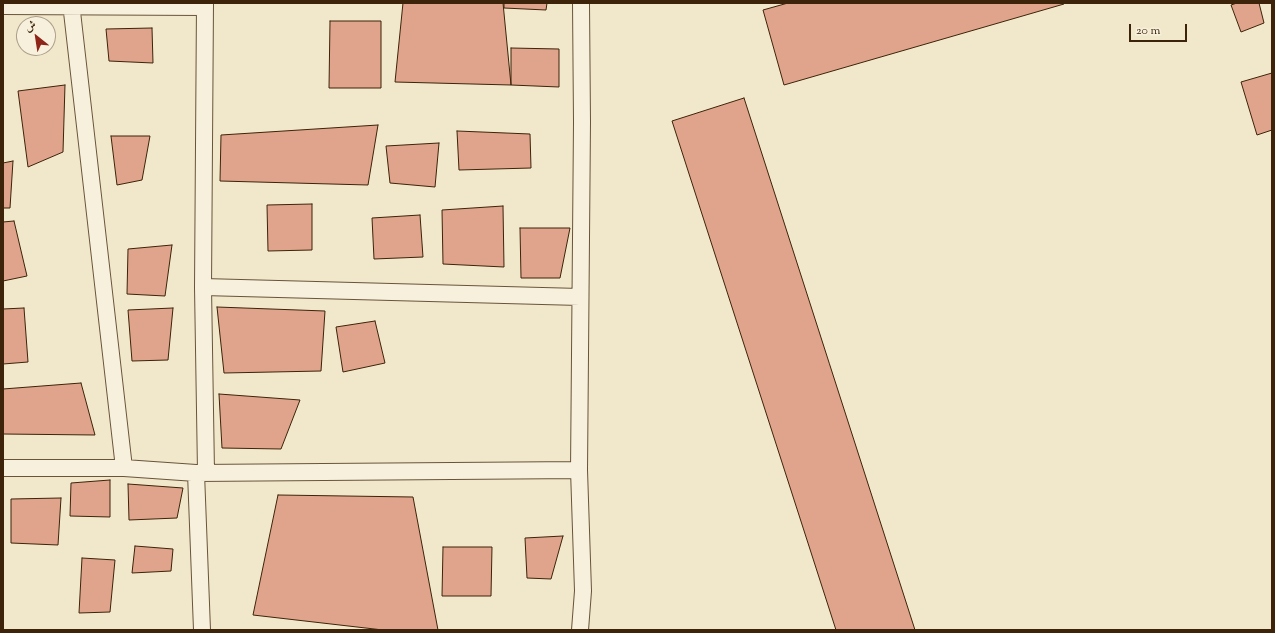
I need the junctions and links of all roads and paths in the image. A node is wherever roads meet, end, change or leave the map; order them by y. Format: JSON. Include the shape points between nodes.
{"nodes":[{"id":1,"x":581,"y":3,"type":"edge"},
{"id":2,"x":71,"y":4,"type":"edge"},
{"id":3,"x":205,"y":5,"type":"edge"},
{"id":4,"x":3,"y":6,"type":"edge"},
{"id":5,"x":203,"y":287,"type":"junction"},
{"id":6,"x":580,"y":297,"type":"junction"},
{"id":7,"x":3,"y":468,"type":"edge"},
{"id":8,"x":124,"y":468,"type":"junction"},
{"id":9,"x":579,"y":470,"type":"junction"},
{"id":10,"x":201,"y":473,"type":"junction"},
{"id":11,"x":202,"y":630,"type":"edge"},
{"id":12,"x":580,"y":630,"type":"edge"}],
"edges":[{"from":1,"to":6,"type":"street"},
{"from":2,"to":3,"type":"street"},
{"from":2,"to":4,"type":"street"},
{"from":2,"to":8,"type":"street"},
{"from":3,"to":5,"type":"street"},
{"from":5,"to":6,"type":"street"},
{"from":5,"to":10,"type":"street"},
{"from":6,"to":9,"type":"street"},
{"from":7,"to":8,"type":"street"},
{"from":8,"to":10,"type":"street"},
{"from":9,"to":10,"type":"street"},
{"from":9,"to":12,"type":"street","via":[[583,591]]},
{"from":10,"to":11,"type":"street"}]}
